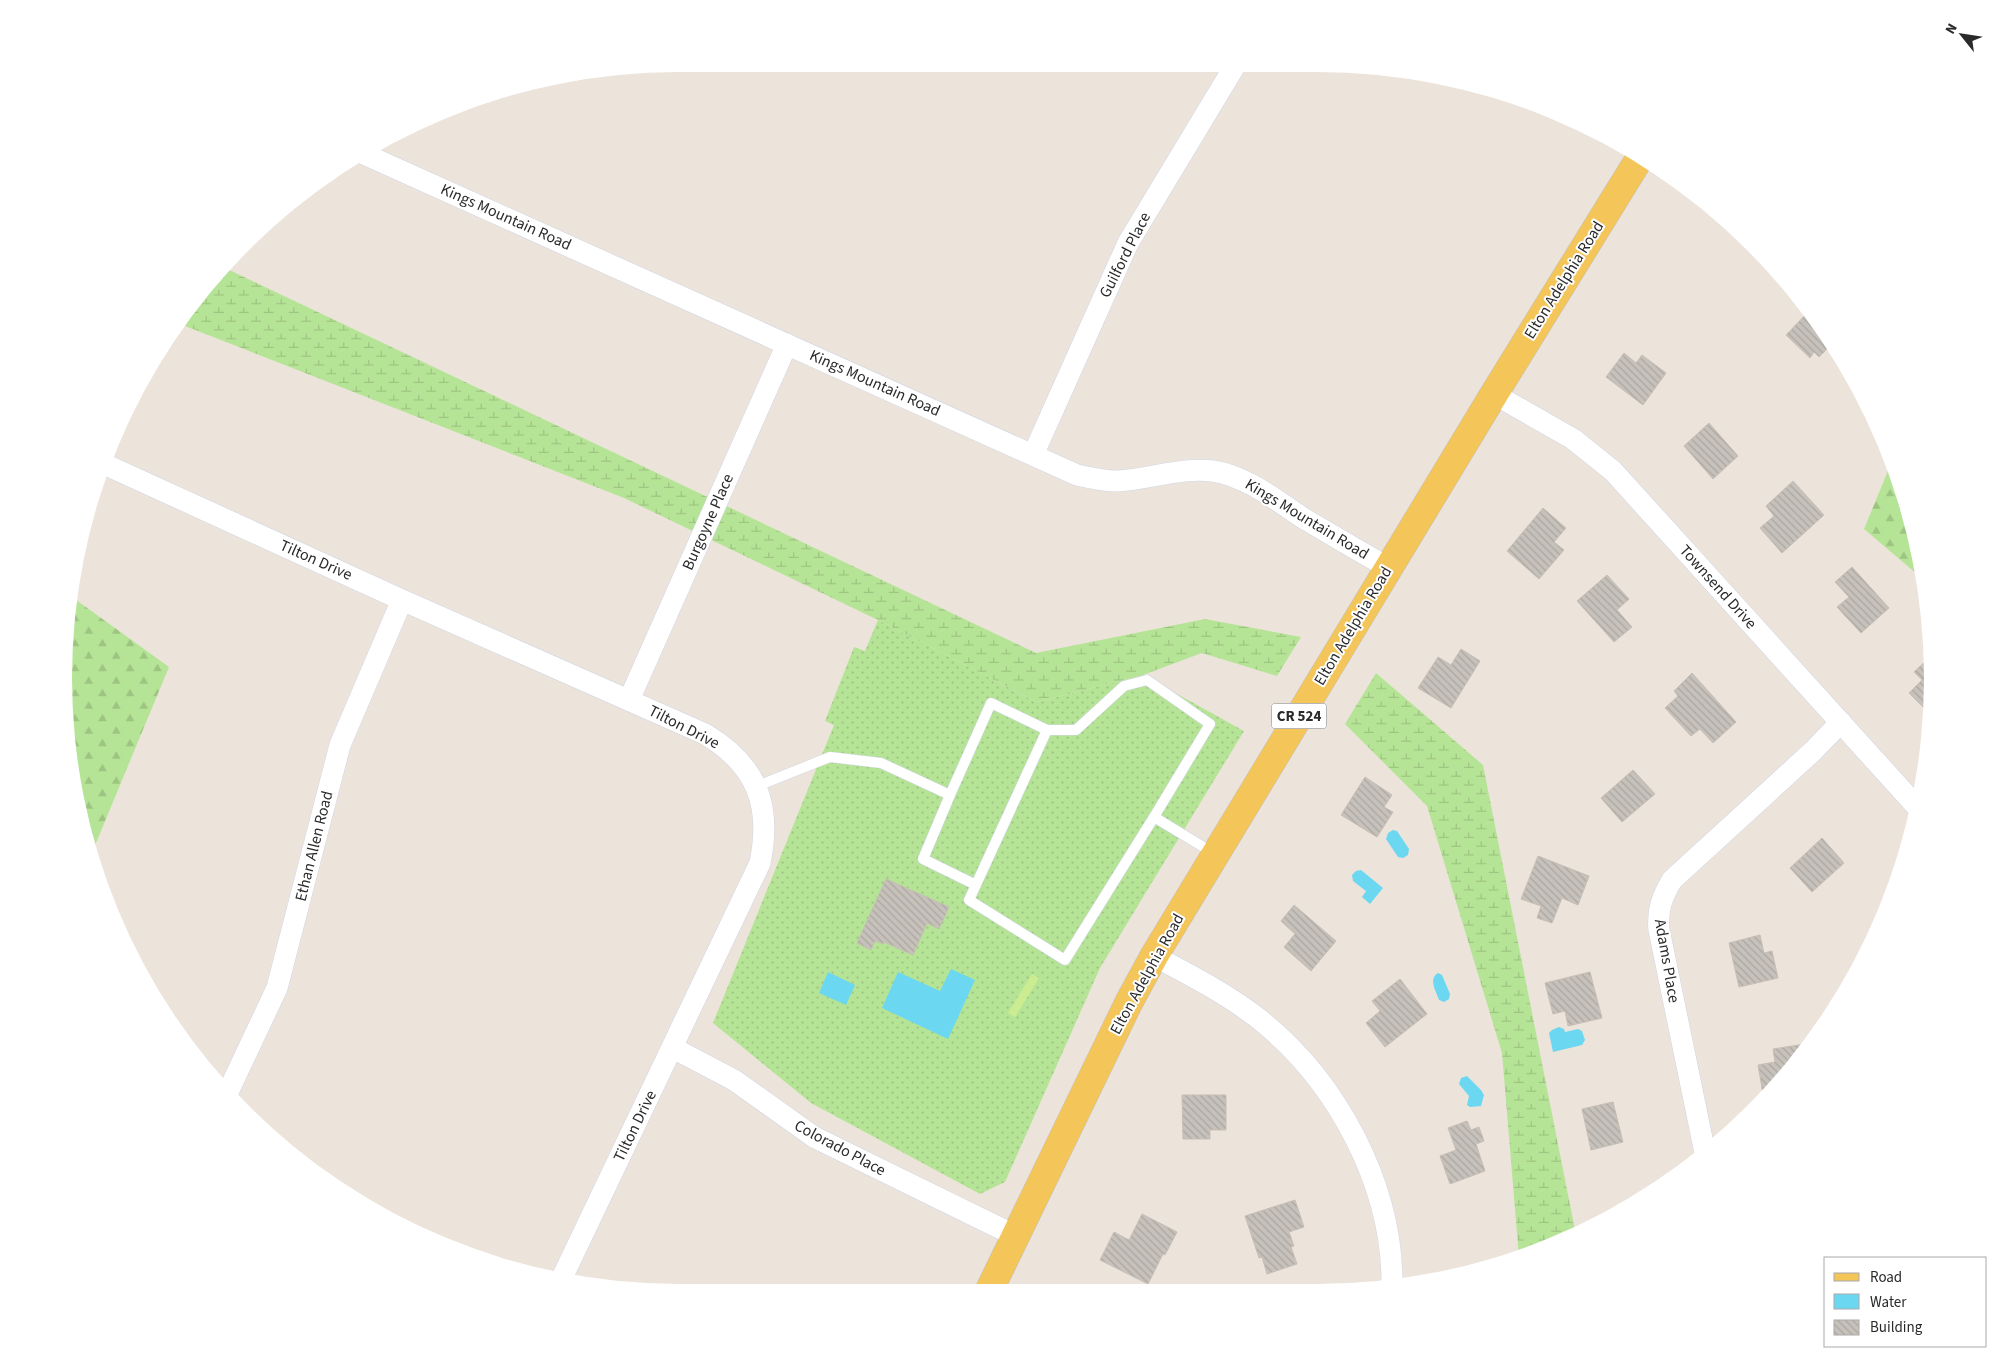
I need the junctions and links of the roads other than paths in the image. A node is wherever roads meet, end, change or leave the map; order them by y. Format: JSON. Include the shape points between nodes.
{"nodes":[{"id":1,"x":1231,"y":72,"type":"edge"},
{"id":2,"x":370,"y":157,"type":"edge"},
{"id":3,"x":1637,"y":163,"type":"edge"},
{"id":4,"x":788,"y":344,"type":"junction"},
{"id":5,"x":1494,"y":394,"type":"junction"},
{"id":6,"x":1033,"y":455,"type":"junction"},
{"id":7,"x":111,"y":467,"type":"edge"},
{"id":8,"x":1389,"y":568,"type":"junction"},
{"id":9,"x":402,"y":600,"type":"junction"},
{"id":10,"x":629,"y":700,"type":"junction"},
{"id":11,"x":1841,"y":722,"type":"junction"},
{"id":12,"x":1047,"y":730,"type":"junction"},
{"id":13,"x":756,"y":787,"type":"junction"},
{"id":14,"x":950,"y":795,"type":"junction"},
{"id":15,"x":1912,"y":801,"type":"edge"},
{"id":16,"x":1154,"y":817,"type":"junction"},
{"id":17,"x":1216,"y":854,"type":"junction"},
{"id":18,"x":976,"y":885,"type":"junction"},
{"id":19,"x":1154,"y":956,"type":"junction"},
{"id":20,"x":672,"y":1048,"type":"junction"},
{"id":21,"x":231,"y":1086,"type":"edge"},
{"id":22,"x":1703,"y":1146,"type":"edge"},
{"id":23,"x":1016,"y":1236,"type":"junction"},
{"id":24,"x":564,"y":1274,"type":"edge"},
{"id":25,"x":1391,"y":1280,"type":"edge"},
{"id":26,"x":992,"y":1284,"type":"edge"}],
"edges":[{"from":1,"to":6,"type":"street","name":"Guilford Place","via":[[1128,243]]},
{"from":2,"to":4,"type":"street","name":"Kings Mountain Road"},
{"from":3,"to":5,"type":"main road","name":"Elton Adelphia Road","number":"CR 524"},
{"from":4,"to":6,"type":"street","name":"Kings Mountain Road"},
{"from":4,"to":10,"type":"street","name":"Burgoyne Place"},
{"from":5,"to":8,"type":"main road","name":"Elton Adelphia Road","number":"CR 524"},
{"from":5,"to":11,"type":"street","name":"Townsend Drive","via":[[1573,439],[1613,471]]},
{"from":6,"to":8,"type":"street","name":"Kings Mountain Road","via":[[1077,475],[1116,481],[1194,470],[1233,476]]},
{"from":7,"to":9,"type":"street","name":"Tilton Drive"},
{"from":8,"to":17,"type":"main road","name":"Elton Adelphia Road","number":"CR 524"},
{"from":9,"to":10,"type":"street","name":"Tilton Drive"},
{"from":9,"to":21,"type":"street","name":"Ethan Allen Road","via":[[340,745],[277,988]]},
{"from":10,"to":13,"type":"street","name":"Tilton Drive","via":[[719,743],[745,768]]},
{"from":11,"to":15,"type":"street","name":"Townsend Drive"},
{"from":11,"to":22,"type":"street","name":"Adams Place","via":[[1672,880],[1659,908],[1659,930]]},
{"from":12,"to":14,"type":"lane","via":[[991,703]]},
{"from":12,"to":16,"type":"lane","via":[[1076,730],[1124,686],[1147,680],[1210,724]]},
{"from":12,"to":18,"type":"lane"},
{"from":13,"to":14,"type":"lane","via":[[830,757],[881,762]]},
{"from":13,"to":20,"type":"street","name":"Tilton Drive","via":[[765,820],[760,863]]},
{"from":14,"to":18,"type":"lane","via":[[923,860]]},
{"from":16,"to":17,"type":"lane"},
{"from":16,"to":18,"type":"lane","via":[[1065,960],[970,900]]},
{"from":17,"to":19,"type":"main road","name":"Elton Adelphia Road","number":"CR 524"},
{"from":19,"to":23,"type":"main road","name":"Elton Adelphia Road","number":"CR 524"},
{"from":19,"to":25,"type":"street","via":[[1212,987],[1259,1019],[1302,1060],[1336,1104],[1374,1184],[1384,1216]]},
{"from":20,"to":23,"type":"street","name":"Colorado Place","via":[[734,1080],[814,1137]]},
{"from":20,"to":24,"type":"street","name":"Tilton Drive"},
{"from":23,"to":26,"type":"main road","name":"Elton Adelphia Road","number":"CR 524"}]}
